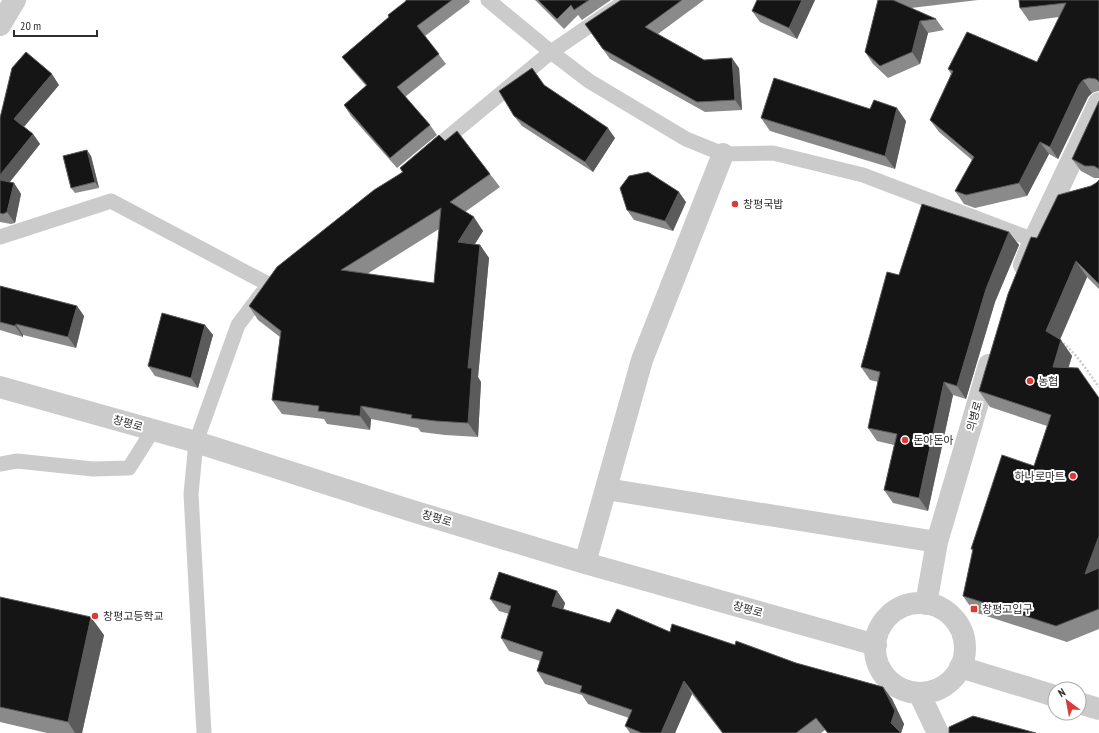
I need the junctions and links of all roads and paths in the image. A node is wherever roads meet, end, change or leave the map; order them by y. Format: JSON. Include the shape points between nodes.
{"nodes":[{"id":1,"x":15,"y":0,"type":"edge"},
{"id":2,"x":488,"y":0,"type":"edge"},
{"id":3,"x":628,"y":0,"type":"edge"},
{"id":4,"x":0,"y":25,"type":"edge"},
{"id":5,"x":551,"y":52,"type":"junction"},
{"id":6,"x":1099,"y":103,"type":"edge"},
{"id":7,"x":723,"y":154,"type":"junction"},
{"id":8,"x":418,"y":163,"type":"edge"},
{"id":9,"x":1076,"y":196,"type":"edge"},
{"id":10,"x":1053,"y":202,"type":"junction"},
{"id":11,"x":0,"y":237,"type":"edge"},
{"id":12,"x":1034,"y":240,"type":"junction"},
{"id":13,"x":280,"y":275,"type":"edge"},
{"id":14,"x":268,"y":284,"type":"junction"},
{"id":15,"x":1016,"y":284,"type":"edge"},
{"id":16,"x":1060,"y":341,"type":"edge"},
{"id":17,"x":996,"y":344,"type":"edge"},
{"id":18,"x":0,"y":386,"type":"edge"},
{"id":19,"x":1099,"y":388,"type":"edge"},
{"id":20,"x":154,"y":430,"type":"junction"},
{"id":21,"x":196,"y":442,"type":"junction"},
{"id":22,"x":0,"y":464,"type":"edge"},
{"id":23,"x":606,"y":489,"type":"junction"},
{"id":24,"x":937,"y":542,"type":"junction"},
{"id":25,"x":585,"y":563,"type":"junction"},
{"id":26,"x":926,"y":604,"type":"junction"},
{"id":27,"x":876,"y":645,"type":"junction"},
{"id":28,"x":960,"y":667,"type":"junction"},
{"id":29,"x":919,"y":693,"type":"junction"},
{"id":30,"x":1047,"y":694,"type":"edge"},
{"id":31,"x":1087,"y":705,"type":"edge"},
{"id":32,"x":1099,"y":709,"type":"edge"},
{"id":33,"x":204,"y":733,"type":"edge"},
{"id":34,"x":938,"y":733,"type":"edge"}],
"edges":[{"from":1,"to":4,"type":"street"},
{"from":2,"to":5,"type":"lane"},
{"from":3,"to":5,"type":"lane"},
{"from":5,"to":7,"type":"lane","via":[[589,81],[642,114],[686,139]]},
{"from":5,"to":8,"type":"lane"},
{"from":6,"to":10,"type":"street"},
{"from":7,"to":12,"type":"lane","via":[[774,153],[863,175]]},
{"from":7,"to":23,"type":"street","via":[[642,360]]},
{"from":9,"to":10,"type":"street"},
{"from":10,"to":12,"type":"street"},
{"from":11,"to":14,"type":"lane","via":[[111,201]]},
{"from":12,"to":15,"type":"street"},
{"from":13,"to":14,"type":"lane"},
{"from":14,"to":21,"type":"lane","via":[[238,325]]},
{"from":16,"to":19,"type":"path","via":[[1077,357]]},
{"from":17,"to":24,"type":"street","name":"의병로"},
{"from":18,"to":20,"type":"street","name":"창평로"},
{"from":20,"to":21,"type":"street","name":"창평로"},
{"from":20,"to":22,"type":"lane","via":[[129,468],[93,469],[17,461]]},
{"from":21,"to":25,"type":"street","name":"창평로"},
{"from":21,"to":33,"type":"lane","via":[[191,494]]},
{"from":23,"to":24,"type":"street"},
{"from":23,"to":25,"type":"street"},
{"from":24,"to":26,"type":"street","name":"의병로"},
{"from":25,"to":27,"type":"street","name":"창평로"},
{"from":26,"to":27,"type":"street","via":[[918,603],[903,607],[890,615],[881,627]]},
{"from":26,"to":28,"type":"street","via":[[946,611],[963,633],[966,648]]},
{"from":27,"to":29,"type":"street","via":[[876,656],[881,671],[891,682],[904,690]]},
{"from":28,"to":29,"type":"street","via":[[957,675],[946,685],[933,691]]},
{"from":28,"to":30,"type":"street"},
{"from":29,"to":34,"type":"street"},
{"from":31,"to":32,"type":"street"}]}
